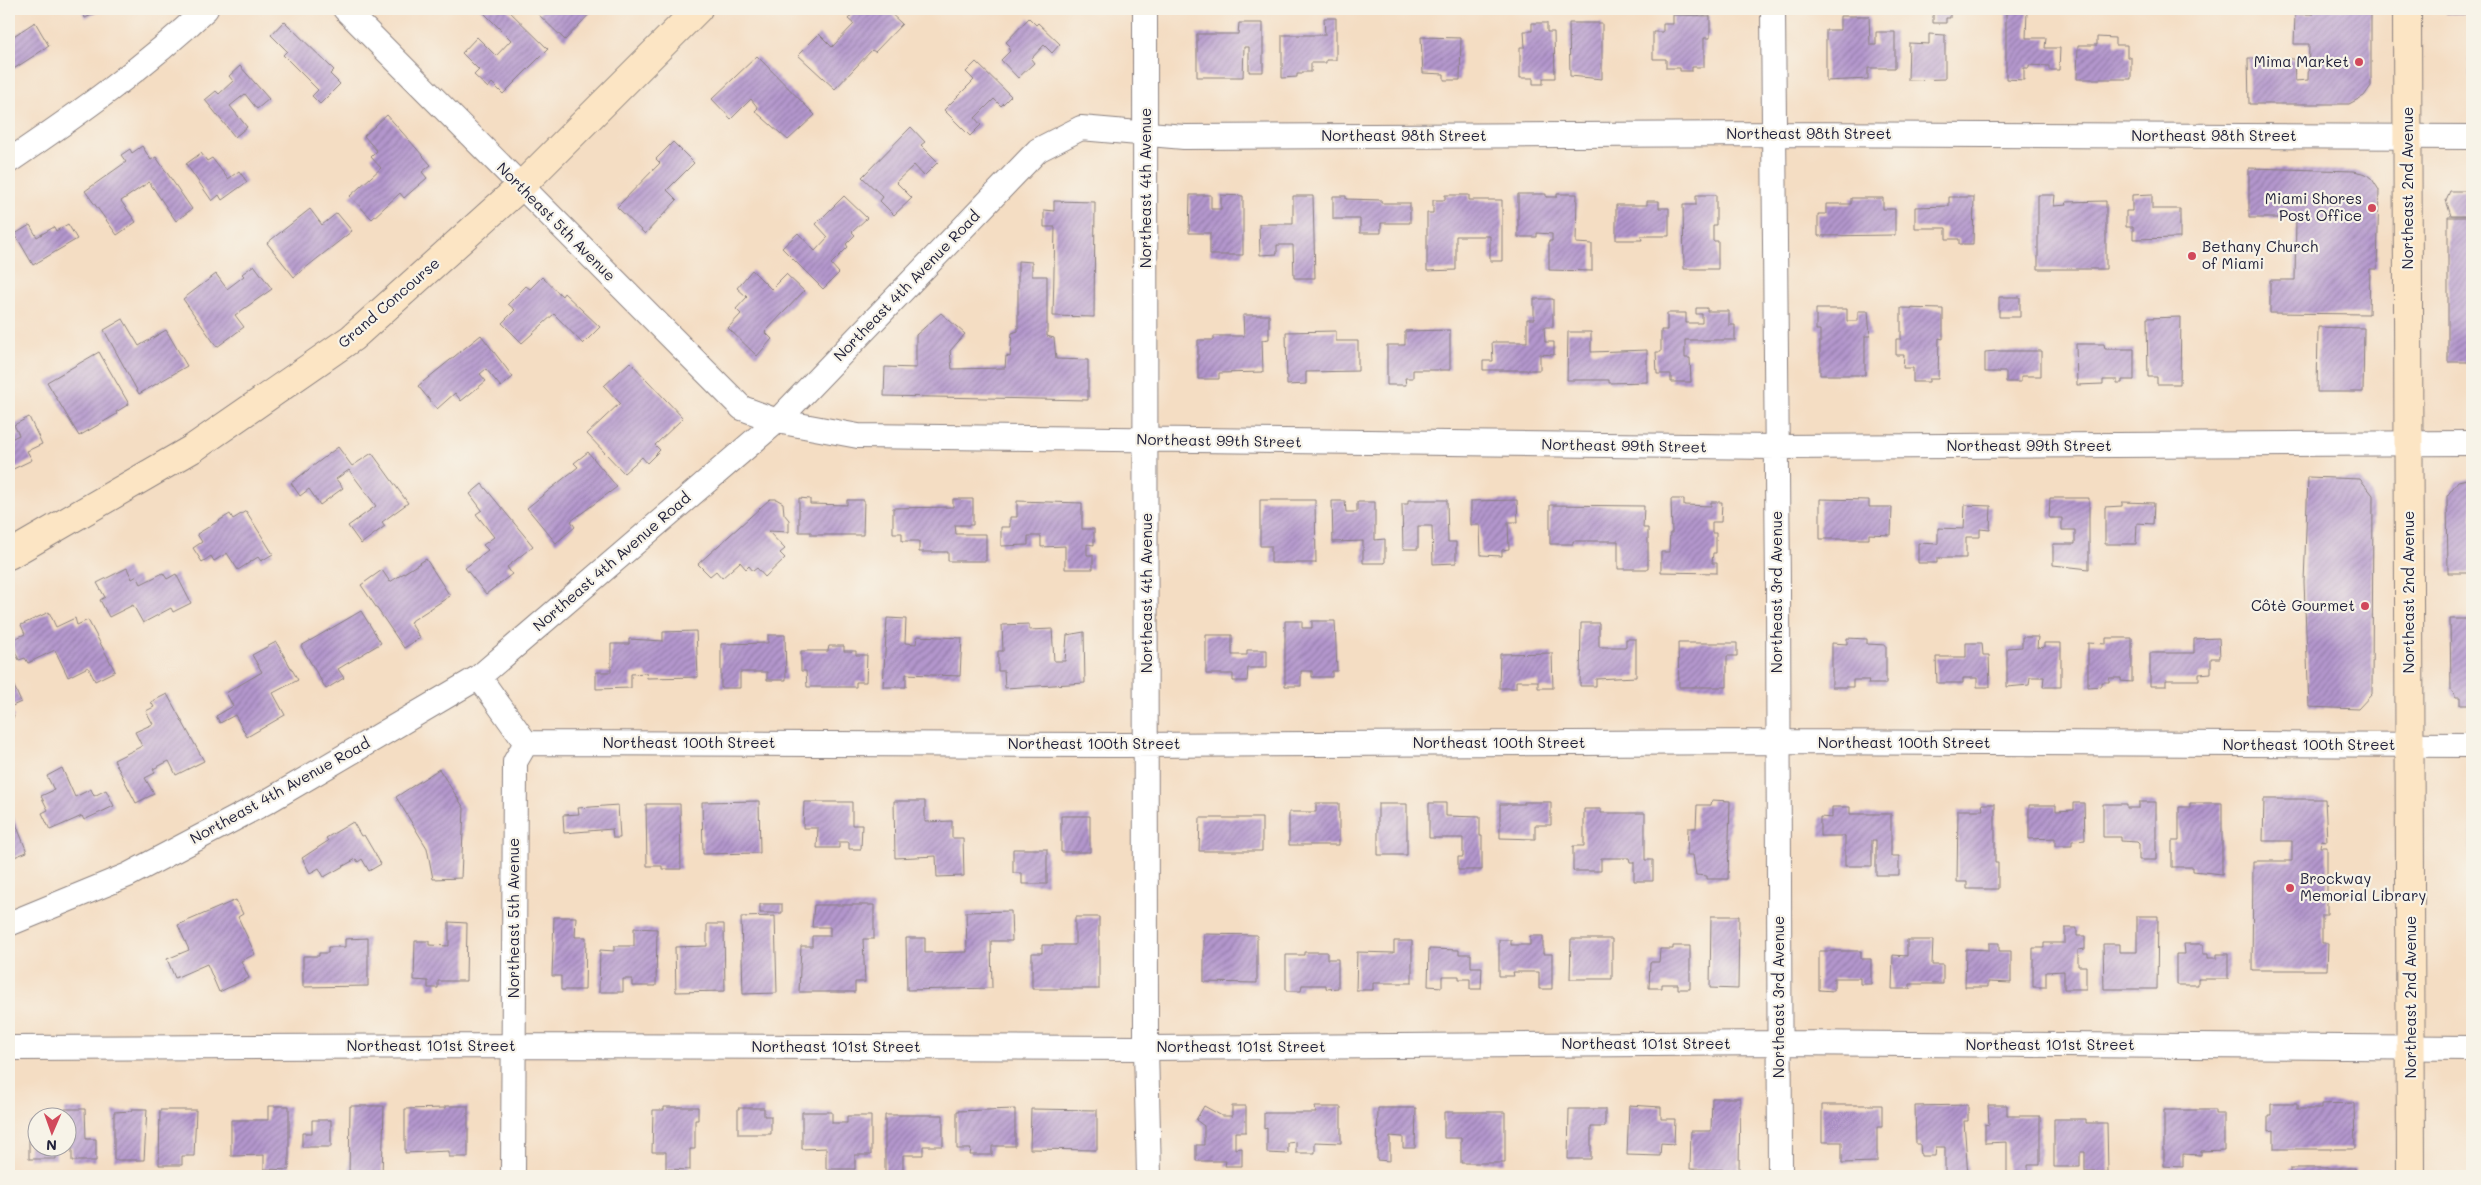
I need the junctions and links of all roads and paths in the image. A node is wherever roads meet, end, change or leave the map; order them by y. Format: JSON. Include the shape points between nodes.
{"nodes":[{"id":1,"x":206,"y":9,"type":"edge"},
{"id":2,"x":345,"y":9,"type":"edge"},
{"id":3,"x":698,"y":9,"type":"edge"},
{"id":4,"x":1145,"y":9,"type":"edge"},
{"id":5,"x":1773,"y":9,"type":"edge"},
{"id":6,"x":2407,"y":9,"type":"edge"},
{"id":7,"x":1774,"y":134,"type":"junction"},
{"id":8,"x":1146,"y":135,"type":"junction"},
{"id":9,"x":2408,"y":137,"type":"junction"},
{"id":10,"x":2472,"y":137,"type":"edge"},
{"id":11,"x":9,"y":161,"type":"edge"},
{"id":12,"x":520,"y":187,"type":"junction"},
{"id":13,"x":776,"y":421,"type":"junction"},
{"id":14,"x":1146,"y":440,"type":"junction"},
{"id":15,"x":2409,"y":443,"type":"junction"},
{"id":16,"x":2472,"y":443,"type":"edge"},
{"id":17,"x":1776,"y":448,"type":"junction"},
{"id":18,"x":9,"y":555,"type":"edge"},
{"id":19,"x":479,"y":677,"type":"junction"},
{"id":20,"x":1777,"y":742,"type":"junction"},
{"id":21,"x":526,"y":743,"type":"junction"},
{"id":22,"x":1147,"y":745,"type":"junction"},
{"id":23,"x":2410,"y":745,"type":"junction"},
{"id":24,"x":2472,"y":745,"type":"edge"},
{"id":25,"x":9,"y":924,"type":"edge"},
{"id":26,"x":1779,"y":1043,"type":"junction"},
{"id":27,"x":513,"y":1046,"type":"junction"},
{"id":28,"x":9,"y":1048,"type":"edge"},
{"id":29,"x":1146,"y":1048,"type":"junction"},
{"id":30,"x":2411,"y":1048,"type":"junction"},
{"id":31,"x":2472,"y":1048,"type":"edge"},
{"id":32,"x":513,"y":1176,"type":"edge"},
{"id":33,"x":1149,"y":1176,"type":"edge"},
{"id":34,"x":1780,"y":1176,"type":"edge"},
{"id":35,"x":2411,"y":1176,"type":"edge"}],
"edges":[{"from":1,"to":11,"type":"street","via":[[178,35],[70,119]]},
{"from":2,"to":12,"type":"street","name":"Northeast 5th Avenue"},
{"from":3,"to":12,"type":"main road","name":"Grand Concourse"},
{"from":4,"to":8,"type":"street","name":"Northeast 4th Avenue"},
{"from":5,"to":7,"type":"street","name":"Northeast 3rd Avenue"},
{"from":6,"to":9,"type":"main road","name":"Northeast 2nd Avenue"},
{"from":7,"to":8,"type":"street","name":"Northeast 98th Street"},
{"from":7,"to":9,"type":"street","name":"Northeast 98th Street"},
{"from":7,"to":17,"type":"street","name":"Northeast 3rd Avenue"},
{"from":8,"to":13,"type":"street","name":"Northeast 4th Avenue Road","via":[[1080,128],[1038,150]]},
{"from":8,"to":14,"type":"street","name":"Northeast 4th Avenue"},
{"from":9,"to":10,"type":"street","name":"Northeast 98th Street"},
{"from":9,"to":15,"type":"main road","name":"Northeast 2nd Avenue"},
{"from":12,"to":13,"type":"street","name":"Northeast 5th Avenue","via":[[742,408]]},
{"from":12,"to":18,"type":"main road","name":"Grand Concourse","via":[[352,338],[192,449]]},
{"from":13,"to":14,"type":"street","name":"Northeast 99th Street","via":[[858,436]]},
{"from":13,"to":19,"type":"street","name":"Northeast 4th Avenue Road"},
{"from":14,"to":17,"type":"street","name":"Northeast 99th Street"},
{"from":14,"to":22,"type":"street","name":"Northeast 4th Avenue"},
{"from":15,"to":16,"type":"street","name":"Northeast 99th Street"},
{"from":15,"to":17,"type":"street","name":"Northeast 99th Street"},
{"from":15,"to":23,"type":"main road","name":"Northeast 2nd Avenue"},
{"from":17,"to":20,"type":"street","name":"Northeast 3rd Avenue"},
{"from":19,"to":21,"type":"street"},
{"from":19,"to":25,"type":"street","name":"Northeast 4th Avenue Road","via":[[270,800],[128,874]]},
{"from":20,"to":22,"type":"street","name":"Northeast 100th Street"},
{"from":20,"to":23,"type":"street","name":"Northeast 100th Street"},
{"from":20,"to":26,"type":"street","name":"Northeast 3rd Avenue"},
{"from":21,"to":22,"type":"street","name":"Northeast 100th Street"},
{"from":21,"to":27,"type":"street","name":"Northeast 5th Avenue","via":[[515,762]]},
{"from":22,"to":29,"type":"street","name":"Northeast 4th Avenue"},
{"from":23,"to":24,"type":"street","name":"Northeast 100th Street"},
{"from":23,"to":30,"type":"main road","name":"Northeast 2nd Avenue"},
{"from":26,"to":29,"type":"street","name":"Northeast 101st Street"},
{"from":26,"to":30,"type":"street","name":"Northeast 101st Street"},
{"from":26,"to":34,"type":"street","name":"Northeast 3rd Avenue"},
{"from":27,"to":28,"type":"street","name":"Northeast 101st Street"},
{"from":27,"to":29,"type":"street","name":"Northeast 101st Street"},
{"from":27,"to":32,"type":"street","name":"Northeast 5th Avenue"},
{"from":29,"to":33,"type":"street","name":"Northeast 4th Avenue"},
{"from":30,"to":31,"type":"street","name":"Northeast 101st Street"},
{"from":30,"to":35,"type":"main road","name":"Northeast 2nd Avenue"}]}
